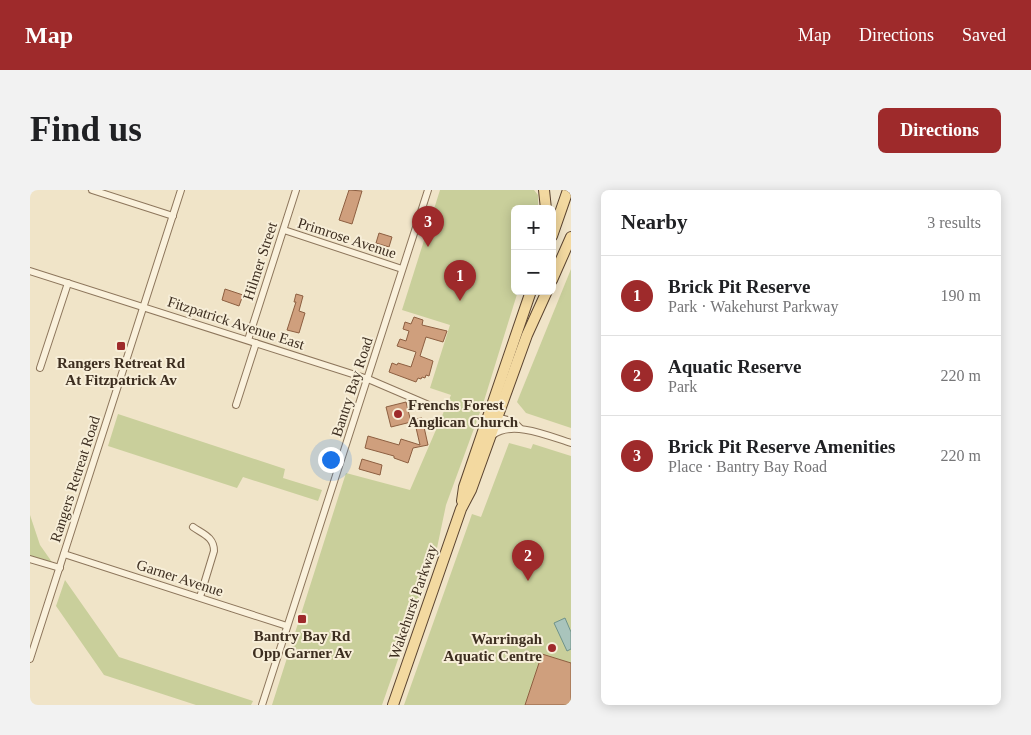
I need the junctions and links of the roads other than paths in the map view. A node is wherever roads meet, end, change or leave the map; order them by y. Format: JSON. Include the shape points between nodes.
{"nodes":[{"id":1,"x":92,"y":190,"type":"edge"},
{"id":2,"x":182,"y":190,"type":"edge"},
{"id":3,"x":296,"y":190,"type":"edge"},
{"id":4,"x":428,"y":190,"type":"edge"},
{"id":5,"x":544,"y":190,"type":"edge"},
{"id":6,"x":568,"y":190,"type":"edge"},
{"id":7,"x":546,"y":205,"type":"edge"},
{"id":8,"x":173,"y":216,"type":"junction"},
{"id":9,"x":556,"y":224,"type":"edge"},
{"id":10,"x":284,"y":230,"type":"junction"},
{"id":11,"x":571,"y":237,"type":"edge"},
{"id":12,"x":402,"y":269,"type":"junction"},
{"id":13,"x":30,"y":270,"type":"edge"},
{"id":14,"x":556,"y":271,"type":"edge"},
{"id":15,"x":68,"y":283,"type":"junction"},
{"id":16,"x":530,"y":295,"type":"edge"},
{"id":17,"x":545,"y":295,"type":"edge"},
{"id":18,"x":144,"y":307,"type":"junction"},
{"id":19,"x":248,"y":340,"type":"junction"},
{"id":20,"x":256,"y":343,"type":"junction"},
{"id":21,"x":40,"y":368,"type":"dead end"},
{"id":22,"x":368,"y":379,"type":"junction"},
{"id":23,"x":236,"y":405,"type":"dead end"},
{"id":24,"x":431,"y":406,"type":"dead end"},
{"id":25,"x":493,"y":416,"type":"junction"},
{"id":26,"x":520,"y":428,"type":"junction"},
{"id":27,"x":490,"y":437,"type":"junction"},
{"id":28,"x":571,"y":443,"type":"edge"},
{"id":29,"x":461,"y":509,"type":"junction"},
{"id":30,"x":193,"y":527,"type":"dead end"},
{"id":31,"x":64,"y":554,"type":"junction"},
{"id":32,"x":30,"y":558,"type":"edge"},
{"id":33,"x":60,"y":568,"type":"junction"},
{"id":34,"x":200,"y":597,"type":"junction"},
{"id":35,"x":287,"y":626,"type":"junction"},
{"id":36,"x":30,"y":631,"type":"edge"},
{"id":37,"x":38,"y":633,"type":"junction"},
{"id":38,"x":30,"y":659,"type":"edge"},
{"id":39,"x":262,"y":705,"type":"edge"},
{"id":40,"x":393,"y":705,"type":"edge"}],
"edges":[{"from":1,"to":8,"type":"street"},
{"from":2,"to":8,"type":"street","name":"Rangers Retreat Road"},
{"from":3,"to":10,"type":"street","name":"Hilmer Street"},
{"from":4,"to":12,"type":"street","name":"Bantry Bay Road"},
{"from":5,"to":7,"type":"main road"},
{"from":6,"to":9,"type":"main road"},
{"from":8,"to":18,"type":"street","name":"Rangers Retreat Road"},
{"from":10,"to":12,"type":"street","name":"Primrose Avenue"},
{"from":10,"to":19,"type":"street","name":"Hilmer Street"},
{"from":11,"to":14,"type":"main road"},
{"from":12,"to":22,"type":"street","name":"Bantry Bay Road"},
{"from":13,"to":15,"type":"street","name":"Fitzpatrick Avenue East"},
{"from":15,"to":18,"type":"street","name":"Fitzpatrick Avenue East"},
{"from":15,"to":21,"type":"street"},
{"from":16,"to":25,"type":"main road","name":"Wakehurst Parkway"},
{"from":17,"to":25,"type":"main road","name":"Wakehurst Parkway"},
{"from":18,"to":19,"type":"street","name":"Fitzpatrick Avenue East"},
{"from":18,"to":31,"type":"street","name":"Rangers Retreat Road"},
{"from":19,"to":20,"type":"street","name":"Fitzpatrick Avenue East"},
{"from":20,"to":22,"type":"street","name":"Fitzpatrick Avenue East"},
{"from":20,"to":23,"type":"street"},
{"from":22,"to":24,"type":"street","name":"Fitzpatrick Avenue East"},
{"from":22,"to":35,"type":"street","name":"Bantry Bay Road"},
{"from":25,"to":26,"type":"street","via":[[514,422]]},
{"from":25,"to":27,"type":"main road","name":"Wakehurst Parkway"},
{"from":25,"to":29,"type":"main road","name":"Wakehurst Parkway","via":[[464,488]]},
{"from":26,"to":27,"type":"street","via":[[502,429]]},
{"from":26,"to":28,"type":"street"},
{"from":27,"to":29,"type":"main road","name":"Wakehurst Parkway"},
{"from":29,"to":40,"type":"main road","name":"Wakehurst Parkway"},
{"from":30,"to":34,"type":"street","via":[[211,539],[214,545]]},
{"from":31,"to":33,"type":"street","name":"Rangers Retreat Road"},
{"from":31,"to":34,"type":"street","name":"Garner Avenue"},
{"from":32,"to":33,"type":"street"},
{"from":33,"to":37,"type":"street","name":"Rangers Retreat Road"},
{"from":34,"to":35,"type":"street","name":"Garner Avenue"},
{"from":35,"to":39,"type":"street","name":"Bantry Bay Road"},
{"from":36,"to":37,"type":"street"},
{"from":37,"to":38,"type":"street","name":"Rangers Retreat Road"}]}
